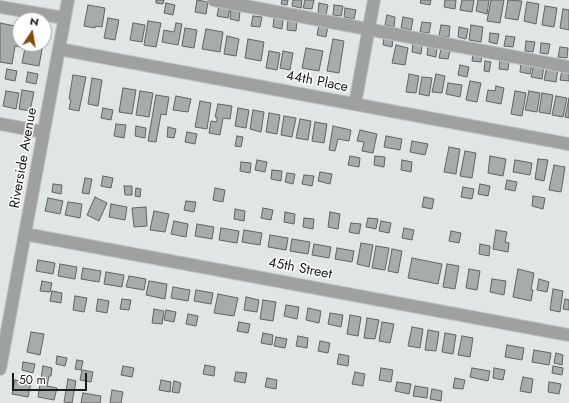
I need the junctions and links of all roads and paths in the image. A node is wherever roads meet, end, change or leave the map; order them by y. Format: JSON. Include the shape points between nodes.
{"nodes":[{"id":1,"x":68,"y":0,"type":"edge"},
{"id":2,"x":214,"y":0,"type":"edge"},
{"id":3,"x":374,"y":0,"type":"edge"},
{"id":4,"x":0,"y":6,"type":"edge"},
{"id":5,"x":64,"y":18,"type":"junction"},
{"id":6,"x":369,"y":29,"type":"junction"},
{"id":7,"x":59,"y":49,"type":"junction"},
{"id":8,"x":569,"y":67,"type":"edge"},
{"id":9,"x":355,"y":104,"type":"junction"},
{"id":10,"x":0,"y":124,"type":"edge"},
{"id":11,"x":43,"y":132,"type":"junction"},
{"id":12,"x":569,"y":144,"type":"edge"},
{"id":13,"x":25,"y":234,"type":"junction"},
{"id":14,"x":569,"y":335,"type":"edge"},
{"id":15,"x":0,"y":369,"type":"edge"}],
"edges":[{"from":1,"to":5,"type":"street","name":"Riverside Avenue"},
{"from":2,"to":6,"type":"street"},
{"from":3,"to":6,"type":"street"},
{"from":4,"to":5,"type":"street"},
{"from":5,"to":7,"type":"street","name":"Riverside Avenue"},
{"from":6,"to":8,"type":"street"},
{"from":6,"to":9,"type":"street"},
{"from":7,"to":9,"type":"street","name":"44th Place"},
{"from":7,"to":11,"type":"street","name":"Riverside Avenue"},
{"from":9,"to":12,"type":"street","name":"44th Place"},
{"from":10,"to":11,"type":"street"},
{"from":11,"to":13,"type":"street","name":"Riverside Avenue"},
{"from":13,"to":14,"type":"street","name":"45th Street"},
{"from":13,"to":15,"type":"street","name":"Riverside Avenue"}]}
